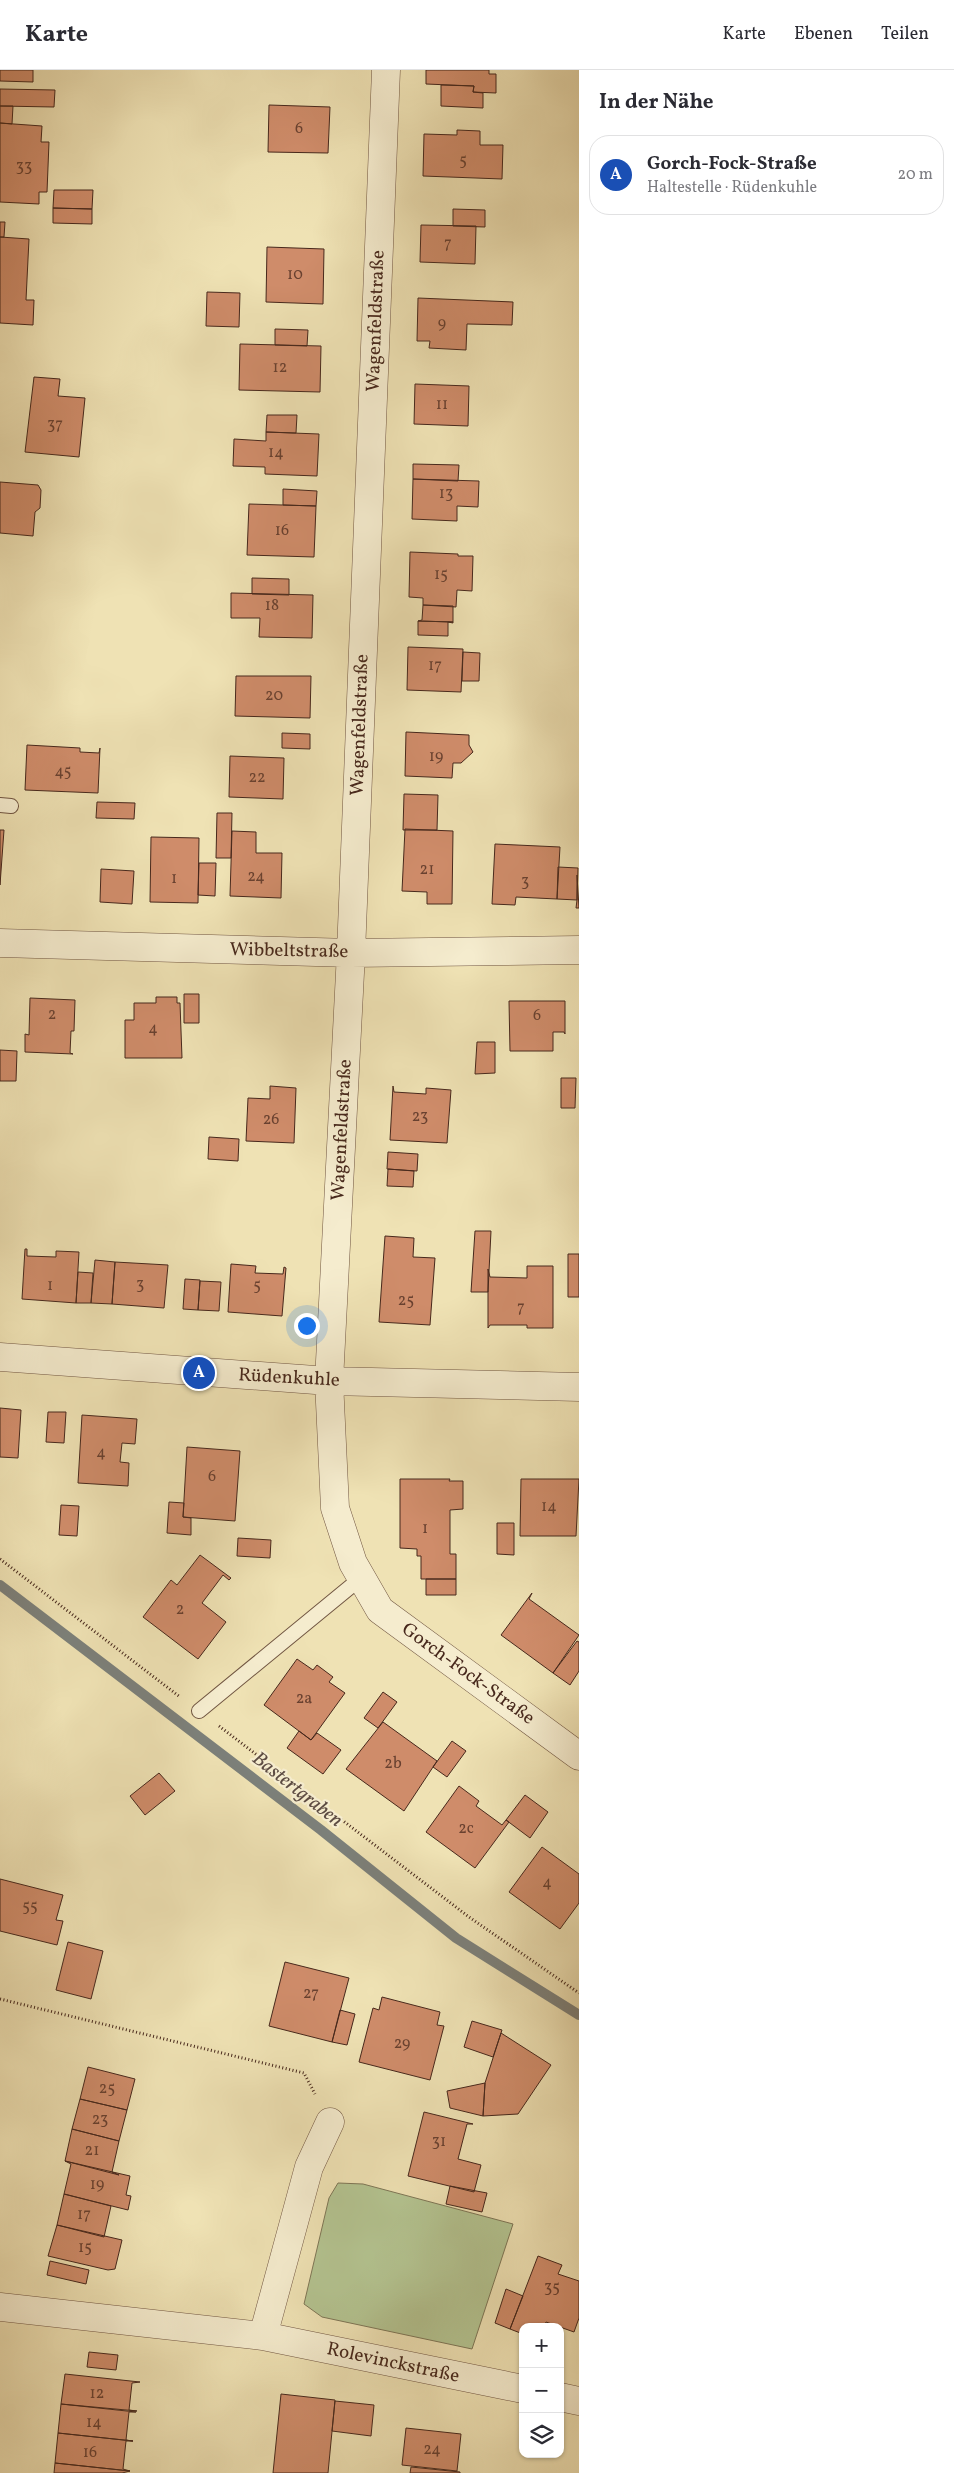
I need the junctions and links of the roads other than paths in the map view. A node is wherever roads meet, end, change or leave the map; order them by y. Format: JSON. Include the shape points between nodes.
{"nodes":[{"id":1,"x":386,"y":70,"type":"edge"},
{"id":2,"x":0,"y":943,"type":"edge"},
{"id":3,"x":579,"y":950,"type":"edge"},
{"id":4,"x":351,"y":953,"type":"junction"},
{"id":5,"x":0,"y":1357,"type":"edge"},
{"id":6,"x":329,"y":1381,"type":"junction"},
{"id":7,"x":579,"y":1387,"type":"edge"},
{"id":8,"x":361,"y":1578,"type":"junction"},
{"id":9,"x":199,"y":1711,"type":"road end"},
{"id":10,"x":579,"y":1756,"type":"edge"},
{"id":11,"x":330,"y":2122,"type":"road end"},
{"id":12,"x":0,"y":2307,"type":"edge"},
{"id":13,"x":263,"y":2336,"type":"junction"},
{"id":14,"x":519,"y":2388,"type":"edge"},
{"id":15,"x":564,"y":2398,"type":"edge"},
{"id":16,"x":579,"y":2401,"type":"edge"}],
"edges":[{"from":1,"to":4,"type":"street","name":"Wagenfeldstraße"},
{"from":2,"to":4,"type":"street","name":"Wibbeltstraße"},
{"from":3,"to":4,"type":"street","name":"Wibbeltstraße"},
{"from":4,"to":6,"type":"street","name":"Wagenfeldstraße"},
{"from":5,"to":6,"type":"street","name":"Rüdenkuhle"},
{"from":6,"to":7,"type":"street","name":"Rüdenkuhle"},
{"from":6,"to":8,"type":"street","name":"Gorch-Fock-Straße","via":[[335,1508]]},
{"from":8,"to":9,"type":"lane"},
{"from":8,"to":10,"type":"street","name":"Gorch-Fock-Straße","via":[[380,1610]]},
{"from":11,"to":13,"type":"street","via":[[309,2167]]},
{"from":12,"to":13,"type":"street","name":"Rolevinckstraße"},
{"from":13,"to":14,"type":"street","name":"Rolevinckstraße"},
{"from":15,"to":16,"type":"street"}]}
